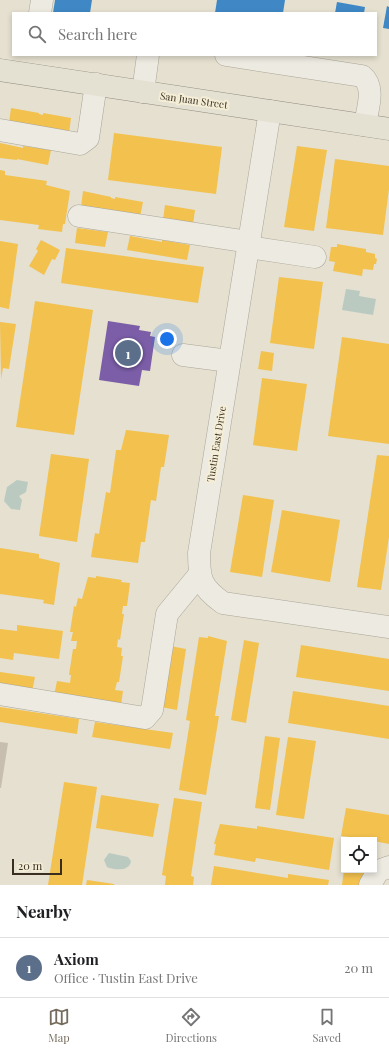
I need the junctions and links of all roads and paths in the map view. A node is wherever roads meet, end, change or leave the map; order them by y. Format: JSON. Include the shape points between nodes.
{"nodes":[{"id":1,"x":42,"y":0,"type":"edge"},
{"id":2,"x":40,"y":12,"type":"edge"},
{"id":3,"x":148,"y":56,"type":"edge"},
{"id":4,"x":232,"y":56,"type":"edge"},
{"id":5,"x":0,"y":70,"type":"edge"},
{"id":6,"x":96,"y":84,"type":"junction"},
{"id":7,"x":143,"y":92,"type":"junction"},
{"id":8,"x":270,"y":111,"type":"junction"},
{"id":9,"x":365,"y":125,"type":"junction"},
{"id":10,"x":389,"y":129,"type":"edge"},
{"id":11,"x":0,"y":130,"type":"edge"},
{"id":12,"x":79,"y":216,"type":"dead end"},
{"id":13,"x":248,"y":245,"type":"junction"},
{"id":14,"x":315,"y":257,"type":"dead end"},
{"id":15,"x":183,"y":354,"type":"dead end"},
{"id":16,"x":230,"y":361,"type":"junction"},
{"id":17,"x":199,"y":575,"type":"junction"},
{"id":18,"x":389,"y":627,"type":"edge"},
{"id":19,"x":0,"y":694,"type":"edge"},
{"id":20,"x":389,"y":867,"type":"edge"},
{"id":21,"x":370,"y":885,"type":"edge"}],
"edges":[{"from":1,"to":2,"type":"street"},
{"from":3,"to":7,"type":"street"},
{"from":4,"to":9,"type":"street","via":[[362,76],[368,80],[370,88]]},
{"from":5,"to":6,"type":"main road","name":"San Juan Street"},
{"from":6,"to":7,"type":"main road","name":"San Juan Street"},
{"from":6,"to":11,"type":"street","via":[[88,138],[80,144]]},
{"from":7,"to":8,"type":"main road","name":"San Juan Street"},
{"from":8,"to":9,"type":"main road","name":"San Juan Street"},
{"from":8,"to":13,"type":"street","name":"Tustin East Drive"},
{"from":9,"to":10,"type":"main road","name":"San Juan Street"},
{"from":12,"to":13,"type":"street"},
{"from":13,"to":14,"type":"street"},
{"from":13,"to":16,"type":"street","name":"Tustin East Drive"},
{"from":15,"to":16,"type":"street"},
{"from":16,"to":17,"type":"street","name":"Tustin East Drive","via":[[199,553]]},
{"from":17,"to":18,"type":"street","name":"Tustin East Drive","via":[[209,593],[223,603]]},
{"from":17,"to":19,"type":"street","via":[[167,614],[152,710],[145,718]]},
{"from":20,"to":21,"type":"street","via":[[378,871]]}]}
